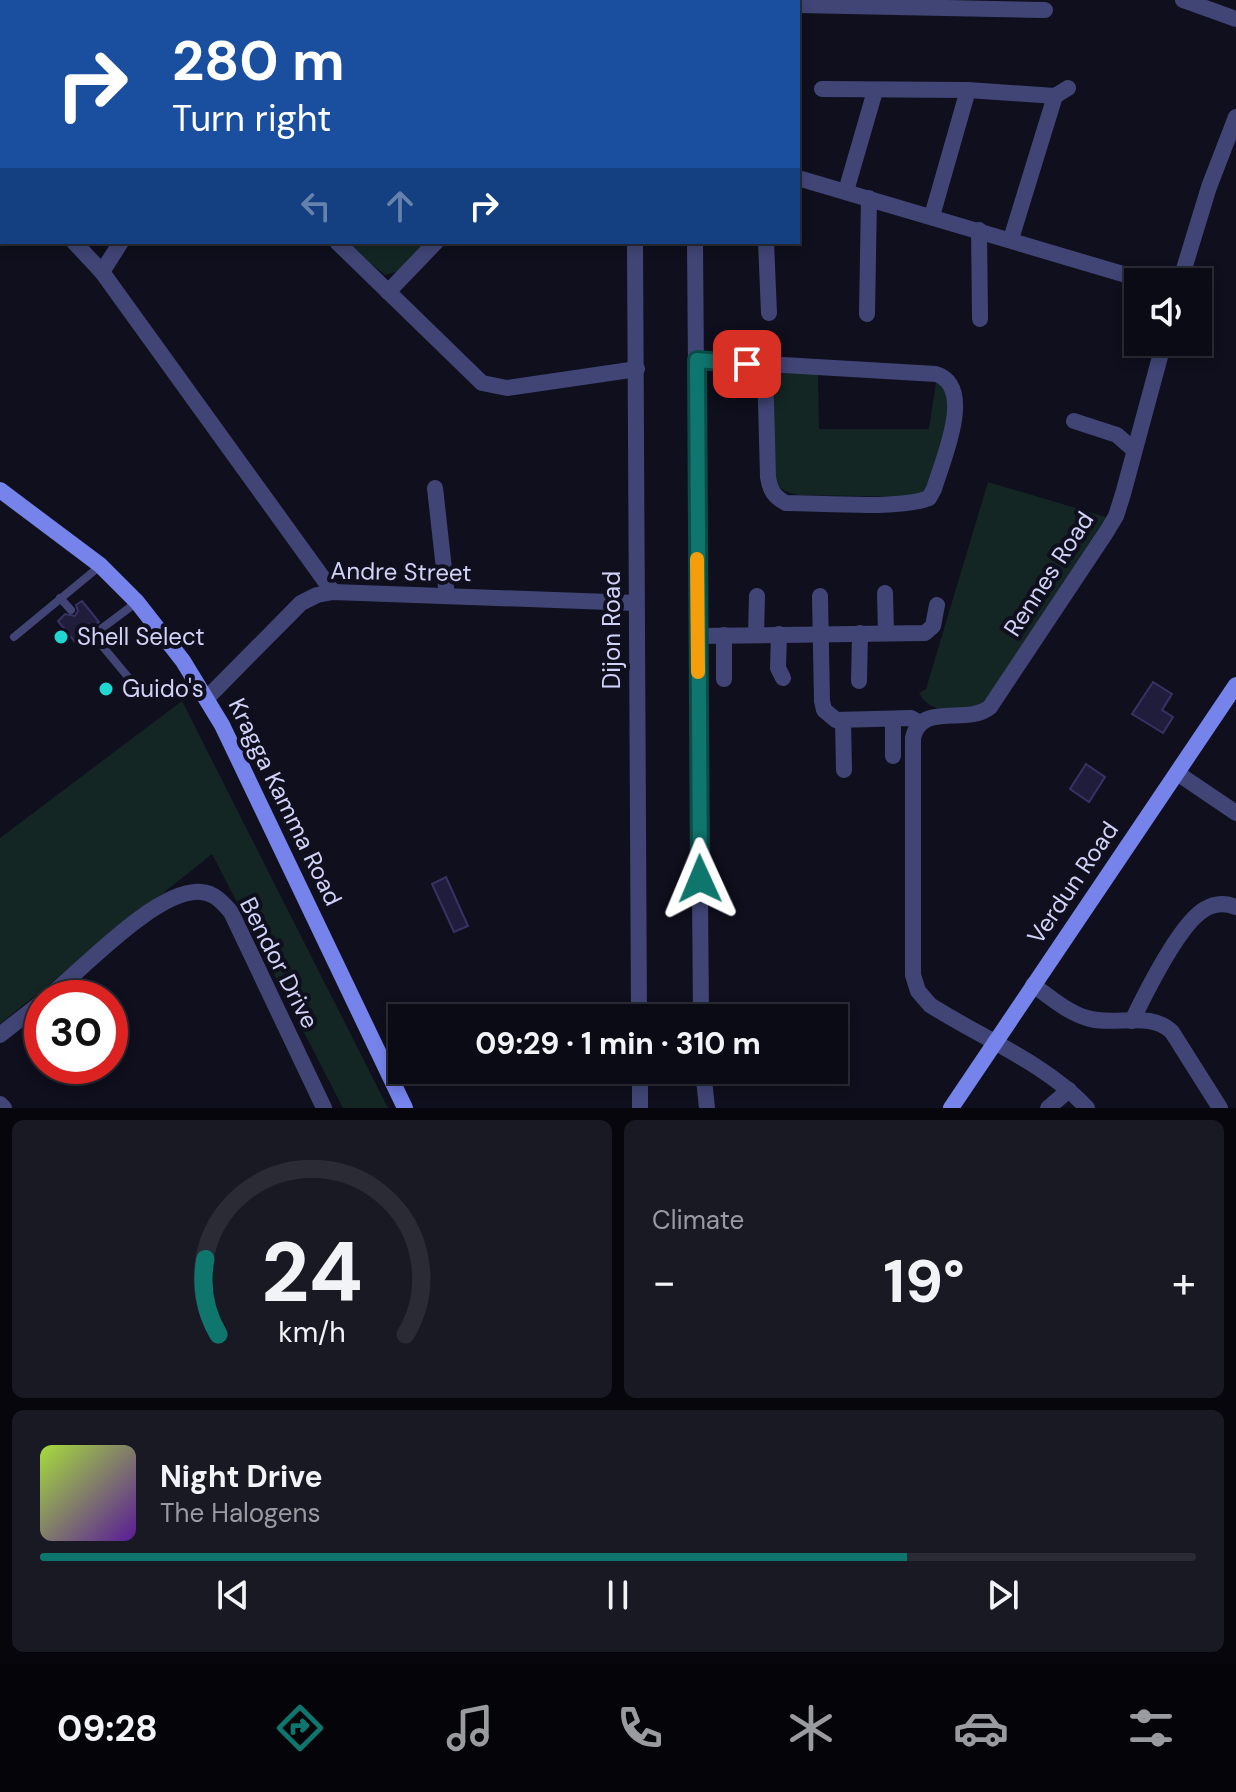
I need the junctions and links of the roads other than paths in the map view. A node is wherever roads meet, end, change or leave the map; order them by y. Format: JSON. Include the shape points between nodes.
{"nodes":[{"id":1,"x":1183,"y":0,"type":"edge"},
{"id":2,"x":896,"y":3,"type":"edge"},
{"id":3,"x":800,"y":5,"type":"edge"},
{"id":4,"x":1045,"y":10,"type":"dead end"},
{"id":5,"x":1236,"y":19,"type":"edge"},
{"id":6,"x":822,"y":89,"type":"dead end"},
{"id":7,"x":968,"y":90,"type":"junction"},
{"id":8,"x":875,"y":91,"type":"junction"},
{"id":9,"x":1236,"y":117,"type":"edge"},
{"id":10,"x":800,"y":179,"type":"edge"},
{"id":11,"x":846,"y":191,"type":"junction"},
{"id":12,"x":869,"y":198,"type":"junction"},
{"id":13,"x":932,"y":216,"type":"junction"},
{"id":14,"x":979,"y":230,"type":"junction"},
{"id":15,"x":1011,"y":239,"type":"junction"},
{"id":16,"x":76,"y":244,"type":"edge"},
{"id":17,"x":120,"y":244,"type":"edge"},
{"id":18,"x":339,"y":244,"type":"edge"},
{"id":19,"x":434,"y":244,"type":"edge"},
{"id":20,"x":635,"y":244,"type":"edge"},
{"id":21,"x":695,"y":244,"type":"edge"},
{"id":22,"x":766,"y":244,"type":"edge"},
{"id":23,"x":1184,"y":268,"type":"edge"},
{"id":24,"x":102,"y":272,"type":"junction"},
{"id":25,"x":1124,"y":274,"type":"edge"},
{"id":26,"x":388,"y":292,"type":"junction"},
{"id":27,"x":769,"y":313,"type":"dead end"},
{"id":28,"x":867,"y":314,"type":"dead end"},
{"id":29,"x":980,"y":319,"type":"dead end"},
{"id":30,"x":1160,"y":356,"type":"edge"},
{"id":31,"x":697,"y":360,"type":"junction"},
{"id":32,"x":765,"y":365,"type":"junction"},
{"id":33,"x":637,"y":369,"type":"junction"},
{"id":34,"x":1074,"y":421,"type":"dead end"},
{"id":35,"x":1134,"y":450,"type":"junction"},
{"id":36,"x":435,"y":488,"type":"dead end"},
{"id":37,"x":0,"y":490,"type":"edge"},
{"id":38,"x":100,"y":565,"type":"junction"},
{"id":39,"x":333,"y":592,"type":"junction"},
{"id":40,"x":886,"y":593,"type":"dead end"},
{"id":41,"x":447,"y":596,"type":"junction"},
{"id":42,"x":756,"y":596,"type":"dead end"},
{"id":43,"x":820,"y":596,"type":"dead end"},
{"id":44,"x":60,"y":598,"type":"junction"},
{"id":45,"x":137,"y":602,"type":"junction"},
{"id":46,"x":636,"y":603,"type":"junction"},
{"id":47,"x":937,"y":605,"type":"dead end"},
{"id":48,"x":71,"y":610,"type":"dead end"},
{"id":49,"x":820,"y":633,"type":"junction"},
{"id":50,"x":860,"y":633,"type":"junction"},
{"id":51,"x":886,"y":633,"type":"junction"},
{"id":52,"x":779,"y":634,"type":"junction"},
{"id":53,"x":724,"y":635,"type":"junction"},
{"id":54,"x":756,"y":635,"type":"junction"},
{"id":55,"x":698,"y":636,"type":"junction"},
{"id":56,"x":14,"y":637,"type":"dead end"},
{"id":57,"x":783,"y":678,"type":"dead end"},
{"id":58,"x":724,"y":679,"type":"dead end"},
{"id":59,"x":859,"y":681,"type":"dead end"},
{"id":60,"x":1236,"y":685,"type":"edge"},
{"id":61,"x":143,"y":695,"type":"dead end"},
{"id":62,"x":207,"y":698,"type":"junction"},
{"id":63,"x":893,"y":719,"type":"junction"},
{"id":64,"x":843,"y":720,"type":"junction"},
{"id":65,"x":920,"y":723,"type":"junction"},
{"id":66,"x":893,"y":756,"type":"dead end"},
{"id":67,"x":844,"y":770,"type":"dead end"},
{"id":68,"x":1177,"y":773,"type":"junction"},
{"id":69,"x":1236,"y":813,"type":"edge"},
{"id":70,"x":1236,"y":907,"type":"edge"},
{"id":71,"x":68,"y":980,"type":"edge"},
{"id":72,"x":1033,"y":985,"type":"junction"},
{"id":73,"x":639,"y":1004,"type":"edge"},
{"id":74,"x":701,"y":1004,"type":"edge"},
{"id":75,"x":24,"y":1016,"type":"edge"},
{"id":76,"x":1132,"y":1021,"type":"junction"},
{"id":77,"x":0,"y":1035,"type":"edge"},
{"id":78,"x":994,"y":1043,"type":"junction"},
{"id":79,"x":640,"y":1084,"type":"edge"},
{"id":80,"x":704,"y":1084,"type":"edge"},
{"id":81,"x":1069,"y":1090,"type":"junction"},
{"id":82,"x":324,"y":1108,"type":"edge"},
{"id":83,"x":405,"y":1108,"type":"edge"},
{"id":84,"x":640,"y":1108,"type":"edge"},
{"id":85,"x":707,"y":1108,"type":"edge"},
{"id":86,"x":951,"y":1108,"type":"edge"},
{"id":87,"x":1048,"y":1108,"type":"edge"},
{"id":88,"x":1087,"y":1108,"type":"edge"},
{"id":89,"x":1220,"y":1108,"type":"edge"}],
"edges":[{"from":1,"to":5,"type":"street"},
{"from":2,"to":3,"type":"street"},
{"from":2,"to":4,"type":"street"},
{"from":6,"to":8,"type":"street"},
{"from":7,"to":8,"type":"street"},
{"from":7,"to":13,"type":"street"},
{"from":7,"to":15,"type":"street","via":[[1062,92]]},
{"from":8,"to":11,"type":"street"},
{"from":9,"to":23,"type":"street"},
{"from":10,"to":11,"type":"street"},
{"from":11,"to":12,"type":"street"},
{"from":12,"to":13,"type":"street"},
{"from":12,"to":28,"type":"street"},
{"from":13,"to":14,"type":"street"},
{"from":14,"to":15,"type":"street"},
{"from":14,"to":29,"type":"street"},
{"from":15,"to":25,"type":"street"},
{"from":16,"to":24,"type":"street"},
{"from":17,"to":24,"type":"street"},
{"from":18,"to":26,"type":"street"},
{"from":19,"to":26,"type":"street"},
{"from":20,"to":33,"type":"street","name":"Dijon Road"},
{"from":21,"to":31,"type":"street"},
{"from":22,"to":27,"type":"street"},
{"from":24,"to":39,"type":"street"},
{"from":26,"to":33,"type":"street","via":[[473,376],[494,387]]},
{"from":30,"to":35,"type":"street","name":"Rennes Road"},
{"from":31,"to":32,"type":"street"},
{"from":31,"to":55,"type":"street"},
{"from":32,"to":32,"type":"street","via":[[945,377],[954,391],[955,413],[929,498],[889,504],[779,500],[768,477]]},
{"from":33,"to":46,"type":"street","name":"Dijon Road"},
{"from":34,"to":35,"type":"street","via":[[1117,435]]},
{"from":35,"to":65,"type":"street","name":"Rennes Road","via":[[1116,516],[990,707],[975,715],[929,717]]},
{"from":36,"to":41,"type":"street"},
{"from":37,"to":38,"type":"main road","name":"Kragga Kamma Road"},
{"from":38,"to":44,"type":"lane"},
{"from":38,"to":45,"type":"main road","name":"Kragga Kamma Road"},
{"from":39,"to":41,"type":"street","name":"Andre Street"},
{"from":39,"to":62,"type":"street","name":"Andre Street","via":[[301,603]]},
{"from":40,"to":51,"type":"street"},
{"from":41,"to":46,"type":"street","name":"Andre Street"},
{"from":42,"to":54,"type":"street"},
{"from":43,"to":49,"type":"street"},
{"from":44,"to":48,"type":"lane"},
{"from":44,"to":56,"type":"lane"},
{"from":45,"to":61,"type":"lane","via":[[91,633]]},
{"from":45,"to":62,"type":"main road","name":"Kragga Kamma Road"},
{"from":46,"to":73,"type":"street","name":"Dijon Road"},
{"from":47,"to":51,"type":"street","via":[[929,632]]},
{"from":49,"to":50,"type":"street"},
{"from":49,"to":52,"type":"street"},
{"from":49,"to":64,"type":"street","via":[[822,705],[831,718]]},
{"from":50,"to":51,"type":"street"},
{"from":50,"to":59,"type":"street"},
{"from":52,"to":54,"type":"street"},
{"from":52,"to":57,"type":"street","via":[[778,668]]},
{"from":53,"to":54,"type":"street"},
{"from":53,"to":55,"type":"street"},
{"from":53,"to":58,"type":"street"},
{"from":55,"to":74,"type":"street"},
{"from":60,"to":68,"type":"main road","name":"Verdun Road"},
{"from":62,"to":83,"type":"main road","name":"Kragga Kamma Road"},
{"from":63,"to":64,"type":"street","name":"Rennes Road"},
{"from":63,"to":65,"type":"street","name":"Rennes Road","via":[[914,718]]},
{"from":63,"to":66,"type":"street"},
{"from":64,"to":67,"type":"street"},
{"from":65,"to":78,"type":"street","via":[[913,746],[913,975],[930,1005]]},
{"from":68,"to":69,"type":"street"},
{"from":68,"to":72,"type":"main road","name":"Verdun Road"},
{"from":70,"to":76,"type":"street","via":[[1211,906],[1189,922]]},
{"from":71,"to":82,"type":"street","name":"Bendor Drive","via":[[166,903],[202,892],[219,898],[231,912]]},
{"from":72,"to":76,"type":"street","via":[[1089,1019]]},
{"from":72,"to":78,"type":"main road","name":"Verdun Road"},
{"from":75,"to":77,"type":"street"},
{"from":76,"to":89,"type":"street","via":[[1157,1022],[1170,1029]]},
{"from":78,"to":81,"type":"street"},
{"from":78,"to":86,"type":"main road","name":"Verdun Road"},
{"from":79,"to":84,"type":"street"},
{"from":80,"to":85,"type":"street"},
{"from":81,"to":87,"type":"street"},
{"from":81,"to":88,"type":"street"}]}
